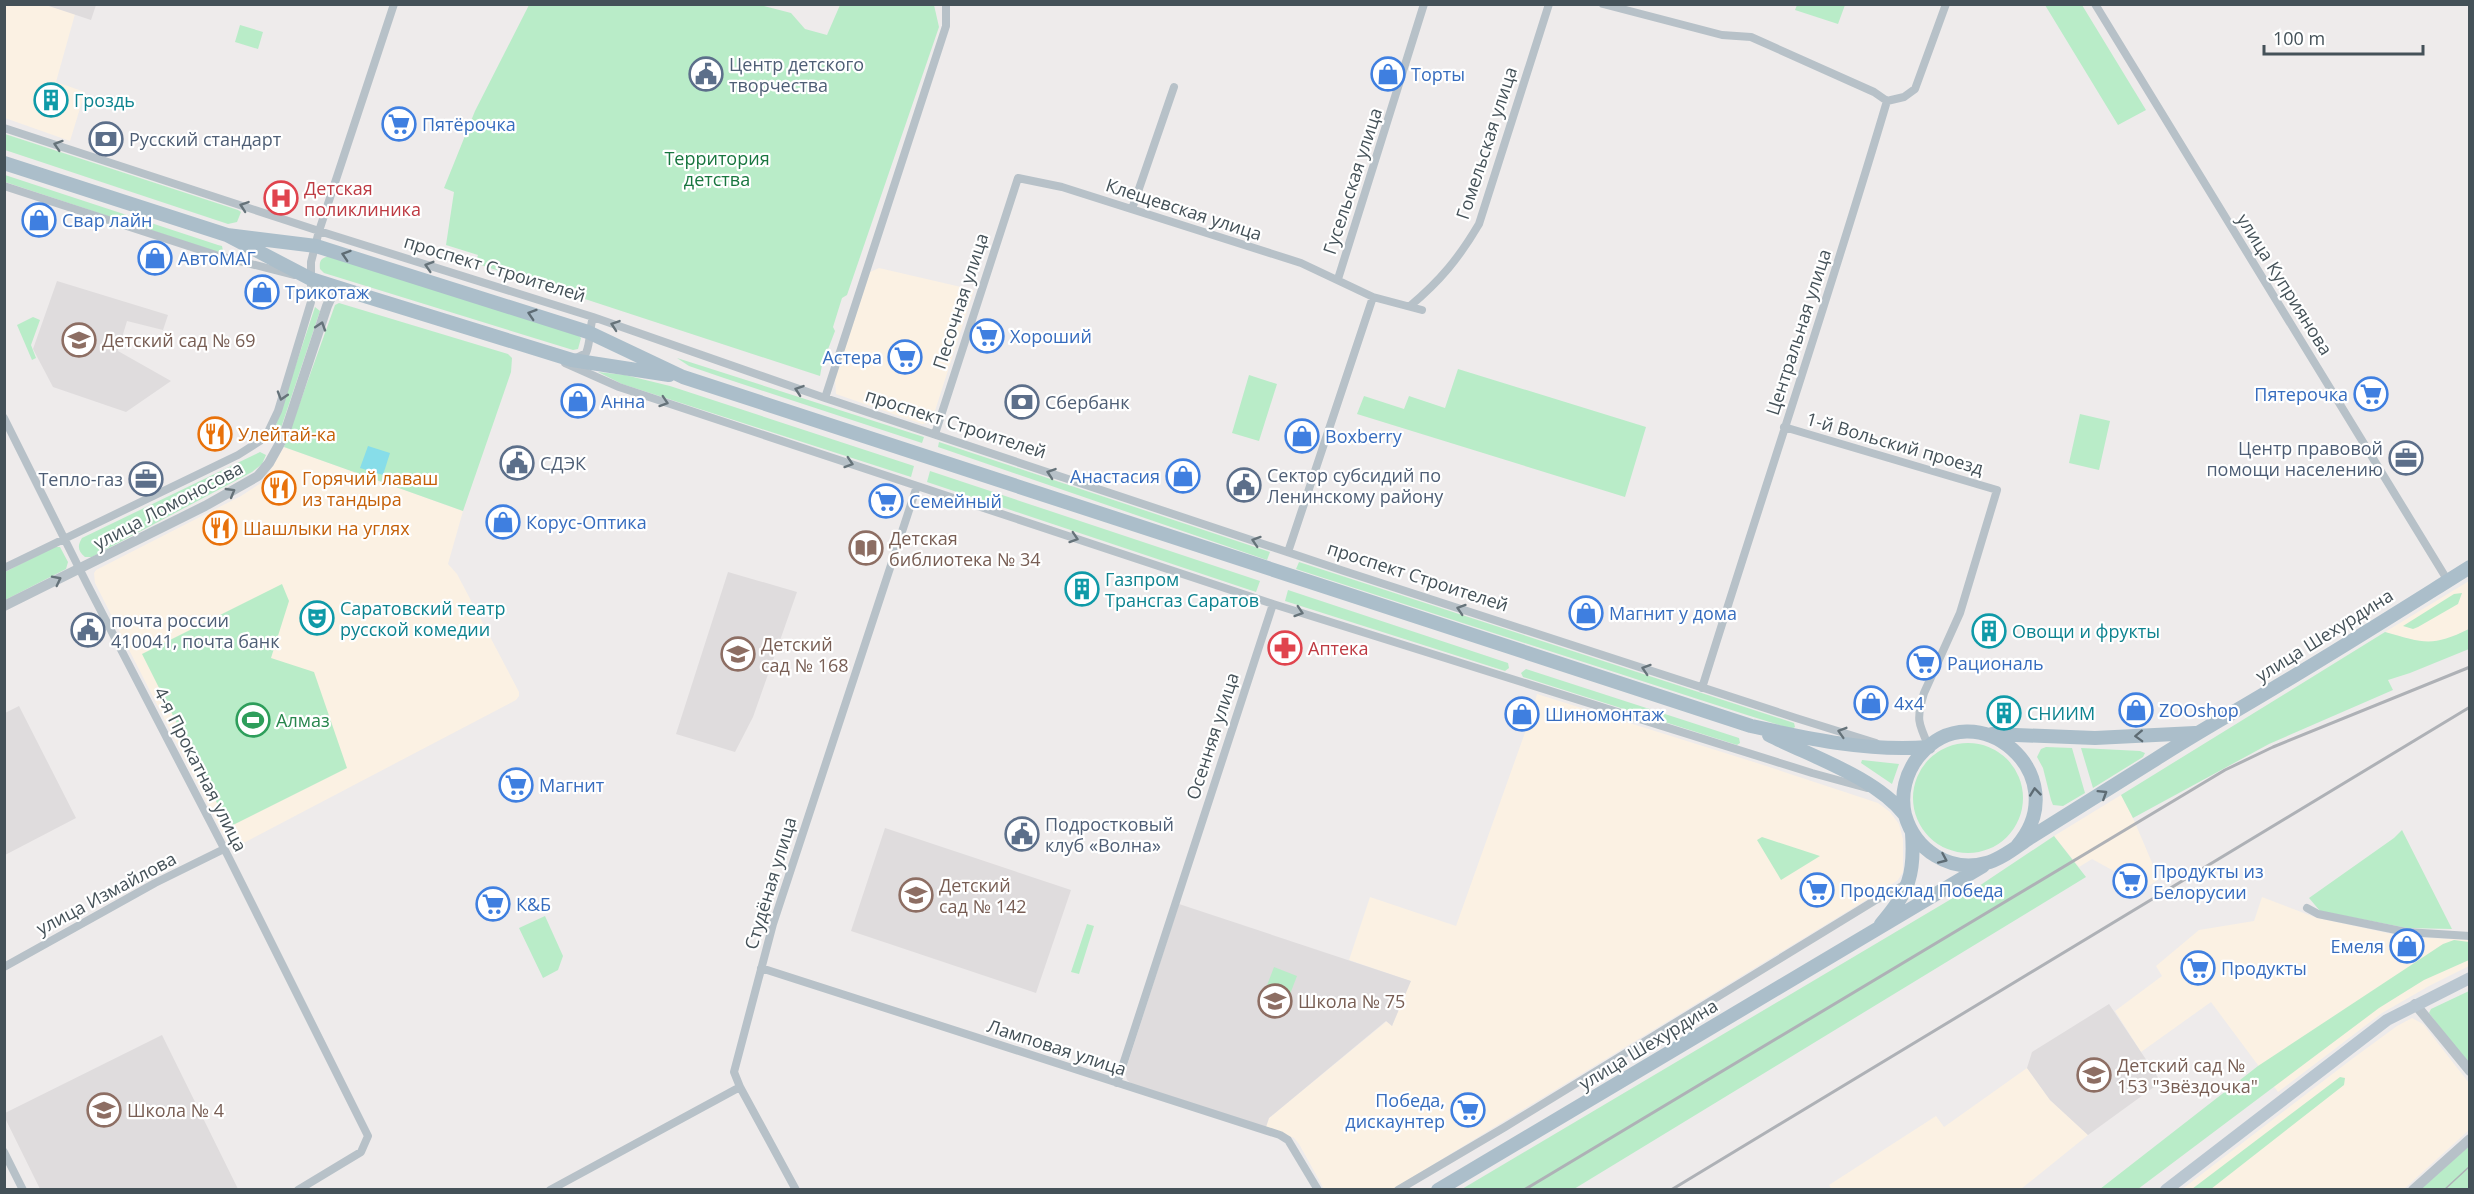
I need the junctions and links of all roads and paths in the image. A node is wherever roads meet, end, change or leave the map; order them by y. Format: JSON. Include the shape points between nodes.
{"nodes":[{"id":1,"x":394,"y":4,"type":"edge"},
{"id":2,"x":946,"y":4,"type":"edge"},
{"id":3,"x":1424,"y":4,"type":"edge"},
{"id":4,"x":1550,"y":4,"type":"edge"},
{"id":5,"x":1603,"y":4,"type":"edge"},
{"id":6,"x":1946,"y":4,"type":"edge"},
{"id":7,"x":2095,"y":4,"type":"edge"},
{"id":8,"x":1174,"y":87,"type":"dead end"},
{"id":9,"x":1887,"y":100,"type":"junction"},
{"id":10,"x":4,"y":128,"type":"edge"},
{"id":11,"x":4,"y":163,"type":"edge"},
{"id":12,"x":1018,"y":178,"type":"joint"},
{"id":13,"x":4,"y":186,"type":"edge"},
{"id":14,"x":1132,"y":209,"type":"junction"},
{"id":15,"x":319,"y":231,"type":"junction"},
{"id":16,"x":226,"y":235,"type":"junction"},
{"id":17,"x":316,"y":246,"type":"junction"},
{"id":18,"x":311,"y":279,"type":"junction"},
{"id":19,"x":1338,"y":279,"type":"junction"},
{"id":20,"x":338,"y":288,"type":"junction"},
{"id":21,"x":1373,"y":297,"type":"junction"},
{"id":22,"x":1410,"y":306,"type":"junction"},
{"id":23,"x":1422,"y":310,"type":"dead end"},
{"id":24,"x":593,"y":317,"type":"junction"},
{"id":25,"x":588,"y":332,"type":"junction"},
{"id":26,"x":532,"y":349,"type":"junction"},
{"id":27,"x":572,"y":360,"type":"junction"},
{"id":28,"x":683,"y":377,"type":"junction"},
{"id":29,"x":825,"y":399,"type":"junction"},
{"id":30,"x":4,"y":418,"type":"edge"},
{"id":31,"x":1784,"y":428,"type":"junction"},
{"id":32,"x":934,"y":434,"type":"junction"},
{"id":33,"x":917,"y":486,"type":"junction"},
{"id":34,"x":65,"y":539,"type":"junction"},
{"id":35,"x":1288,"y":552,"type":"junction"},
{"id":36,"x":2469,"y":567,"type":"edge"},
{"id":37,"x":4,"y":568,"type":"edge"},
{"id":38,"x":79,"y":568,"type":"junction"},
{"id":39,"x":2448,"y":581,"type":"junction"},
{"id":40,"x":1273,"y":604,"type":"junction"},
{"id":41,"x":4,"y":606,"type":"edge"},
{"id":42,"x":1702,"y":688,"type":"junction"},
{"id":43,"x":1751,"y":726,"type":"junction"},
{"id":44,"x":2197,"y":732,"type":"junction"},
{"id":45,"x":1988,"y":734,"type":"junction"},
{"id":46,"x":1929,"y":747,"type":"junction"},
{"id":47,"x":1898,"y":749,"type":"junction"},
{"id":48,"x":1878,"y":791,"type":"junction"},
{"id":49,"x":1905,"y":815,"type":"junction"},
{"id":50,"x":1912,"y":833,"type":"junction"},
{"id":51,"x":2017,"y":846,"type":"junction"},
{"id":52,"x":224,"y":849,"type":"junction"},
{"id":53,"x":1988,"y":863,"type":"junction"},
{"id":54,"x":1910,"y":881,"type":"junction"},
{"id":55,"x":2307,"y":908,"type":"dead end"},
{"id":56,"x":1876,"y":930,"type":"junction"},
{"id":57,"x":2469,"y":936,"type":"edge"},
{"id":58,"x":4,"y":967,"type":"edge"},
{"id":59,"x":761,"y":968,"type":"junction"},
{"id":60,"x":2469,"y":978,"type":"edge"},
{"id":61,"x":2415,"y":1004,"type":"junction"},
{"id":62,"x":2469,"y":1071,"type":"edge"},
{"id":63,"x":1117,"y":1083,"type":"junction"},
{"id":64,"x":740,"y":1087,"type":"junction"},
{"id":65,"x":2469,"y":1139,"type":"edge"},
{"id":66,"x":4,"y":1152,"type":"edge"},
{"id":67,"x":23,"y":1190,"type":"edge"},
{"id":68,"x":298,"y":1190,"type":"edge"},
{"id":69,"x":550,"y":1190,"type":"edge"},
{"id":70,"x":796,"y":1190,"type":"edge"},
{"id":71,"x":1318,"y":1190,"type":"edge"},
{"id":72,"x":1398,"y":1190,"type":"edge"},
{"id":73,"x":1438,"y":1190,"type":"edge"},
{"id":74,"x":2166,"y":1190,"type":"edge"},
{"id":75,"x":2414,"y":1190,"type":"edge"}],
"edges":[{"from":1,"to":15,"type":"street","name":"улица Ломоносова"},
{"from":2,"to":29,"type":"street","via":[[946,26]]},
{"from":3,"to":19,"type":"street","name":"Гусельская улица"},
{"from":4,"to":22,"type":"street","name":"Гомельская улица","via":[[1479,224],[1462,254],[1437,284]]},
{"from":5,"to":9,"type":"street","via":[[1722,35],[1751,37]]},
{"from":6,"to":9,"type":"street","via":[[1915,89],[1904,97]]},
{"from":7,"to":39,"type":"street","name":"улица Куприянова"},
{"from":8,"to":14,"type":"street"},
{"from":9,"to":31,"type":"street","name":"Центральная улица","via":[[1841,257]]},
{"from":15,"to":10,"type":"street","name":"проспект Строителей","one_way":true},
{"from":11,"to":16,"type":"main road","name":"проспект Строителей"},
{"from":12,"to":14,"type":"street","name":"Клещевская улица"},
{"from":12,"to":32,"type":"street","name":"Песочная улица"},
{"from":13,"to":18,"type":"street","name":"проспект Строителей","via":[[216,255]]},
{"from":14,"to":19,"type":"street","name":"Клещевская улица","via":[[1301,263]]},
{"from":15,"to":17,"type":"street","name":"улица Ломоносова"},
{"from":24,"to":15,"type":"street","name":"проспект Строителей","one_way":true},
{"from":16,"to":17,"type":"main road","name":"проспект Строителей"},
{"from":16,"to":18,"type":"main road","name":"проспект Строителей"},
{"from":17,"to":18,"type":"street","name":"улица Ломоносова"},
{"from":25,"to":17,"type":"main road","name":"проспект Строителей","one_way":true},
{"from":18,"to":20,"type":"main road","name":"проспект Строителей"},
{"from":18,"to":34,"type":"street","name":"улица Ломоносова","one_way":true,"via":[[311,302],[278,411],[260,441],[238,456]]},
{"from":19,"to":21,"type":"street","name":"Гусельская улица"},
{"from":20,"to":26,"type":"main road","name":"проспект Строителей"},
{"from":38,"to":20,"type":"street","name":"улица Ломоносова","one_way":true,"via":[[206,507],[258,476],[284,436],[327,306]]},
{"from":21,"to":22,"type":"street"},
{"from":21,"to":35,"type":"street"},
{"from":22,"to":23,"type":"street"},
{"from":24,"to":25,"type":"street"},
{"from":29,"to":24,"type":"street","name":"проспект Строителей","one_way":true},
{"from":25,"to":27,"type":"street","via":[[586,353]]},
{"from":25,"to":28,"type":"main road","name":"проспект Строителей"},
{"from":26,"to":27,"type":"main road","name":"проспект Строителей"},
{"from":26,"to":33,"type":"street","name":"проспект Строителей","one_way":true,"via":[[620,387]]},
{"from":27,"to":28,"type":"main road","name":"проспект Строителей"},
{"from":28,"to":43,"type":"main road","name":"проспект Строителей"},
{"from":29,"to":32,"type":"street","name":"проспект Строителей"},
{"from":30,"to":34,"type":"street","name":"4-я Прокатная улица"},
{"from":31,"to":42,"type":"street","name":"Центральная улица"},
{"from":31,"to":46,"type":"street","name":"1-й Вольский проезд","via":[[1997,490],[1960,613],[1920,707],[1918,722]]},
{"from":35,"to":32,"type":"street","name":"проспект Строителей","one_way":true},
{"from":33,"to":40,"type":"street","name":"проспект Строителей","one_way":true},
{"from":33,"to":59,"type":"street","name":"Студёная улица"},
{"from":34,"to":37,"type":"street","name":"улица Ломоносова"},
{"from":34,"to":38,"type":"street","name":"4-я Прокатная улица"},
{"from":42,"to":35,"type":"street","name":"проспект Строителей","one_way":true},
{"from":36,"to":39,"type":"main road","name":"улица Шехурдина"},
{"from":41,"to":38,"type":"street","name":"улица Ломоносова","one_way":true},
{"from":38,"to":52,"type":"street","name":"4-я Прокатная улица"},
{"from":39,"to":44,"type":"main road","name":"улица Шехурдина"},
{"from":40,"to":48,"type":"street","name":"проспект Строителей","one_way":true},
{"from":40,"to":63,"type":"street","name":"Осенняя улица"},
{"from":47,"to":42,"type":"street","name":"проспект Строителей","one_way":true},
{"from":43,"to":47,"type":"main road","name":"проспект Строителей","via":[[1845,744]]},
{"from":43,"to":48,"type":"main road","name":"проспект Строителей"},
{"from":44,"to":45,"type":"main road","name":"улица Шехурдина","one_way":true,"via":[[2095,738]]},
{"from":51,"to":44,"type":"main road","name":"улица Шехурдина","one_way":true},
{"from":45,"to":46,"type":"main road","via":[[1955,734]]},
{"from":51,"to":45,"type":"main road","one_way":true,"via":[[2034,815],[2033,780],[2015,750]]},
{"from":46,"to":47,"type":"main road","name":"проспект Строителей"},
{"from":46,"to":49,"type":"main road","via":[[1908,774]]},
{"from":48,"to":49,"type":"main road","name":"проспект Строителей"},
{"from":49,"to":50,"type":"main road"},
{"from":50,"to":53,"type":"main road","one_way":true,"via":[[1927,850],[1946,861],[1970,866]]},
{"from":50,"to":54,"type":"main road","name":"улица Шехурдина"},
{"from":51,"to":53,"type":"main road"},
{"from":52,"to":58,"type":"street","name":"улица Измайлова"},
{"from":52,"to":68,"type":"street","name":"4-я Прокатная улица","via":[[368,1136],[361,1152]]},
{"from":53,"to":56,"type":"main road","name":"улица Шехурдина"},
{"from":54,"to":56,"type":"main road","name":"улица Шехурдина"},
{"from":54,"to":72,"type":"street"},
{"from":55,"to":57,"type":"street","via":[[2318,914],[2395,930]]},
{"from":56,"to":73,"type":"main road","name":"улица Шехурдина"},
{"from":59,"to":63,"type":"street","name":"Ламповая улица"},
{"from":59,"to":64,"type":"street","name":"Студёная улица","via":[[734,1072]]},
{"from":60,"to":61,"type":"main road"},
{"from":61,"to":62,"type":"street"},
{"from":61,"to":74,"type":"main road","via":[[2387,1020]]},
{"from":63,"to":71,"type":"street","name":"Ламповая улица","via":[[1280,1136],[1287,1140]]},
{"from":64,"to":69,"type":"street"},
{"from":64,"to":70,"type":"street"},
{"from":65,"to":75,"type":"street"},
{"from":66,"to":67,"type":"street"}]}
